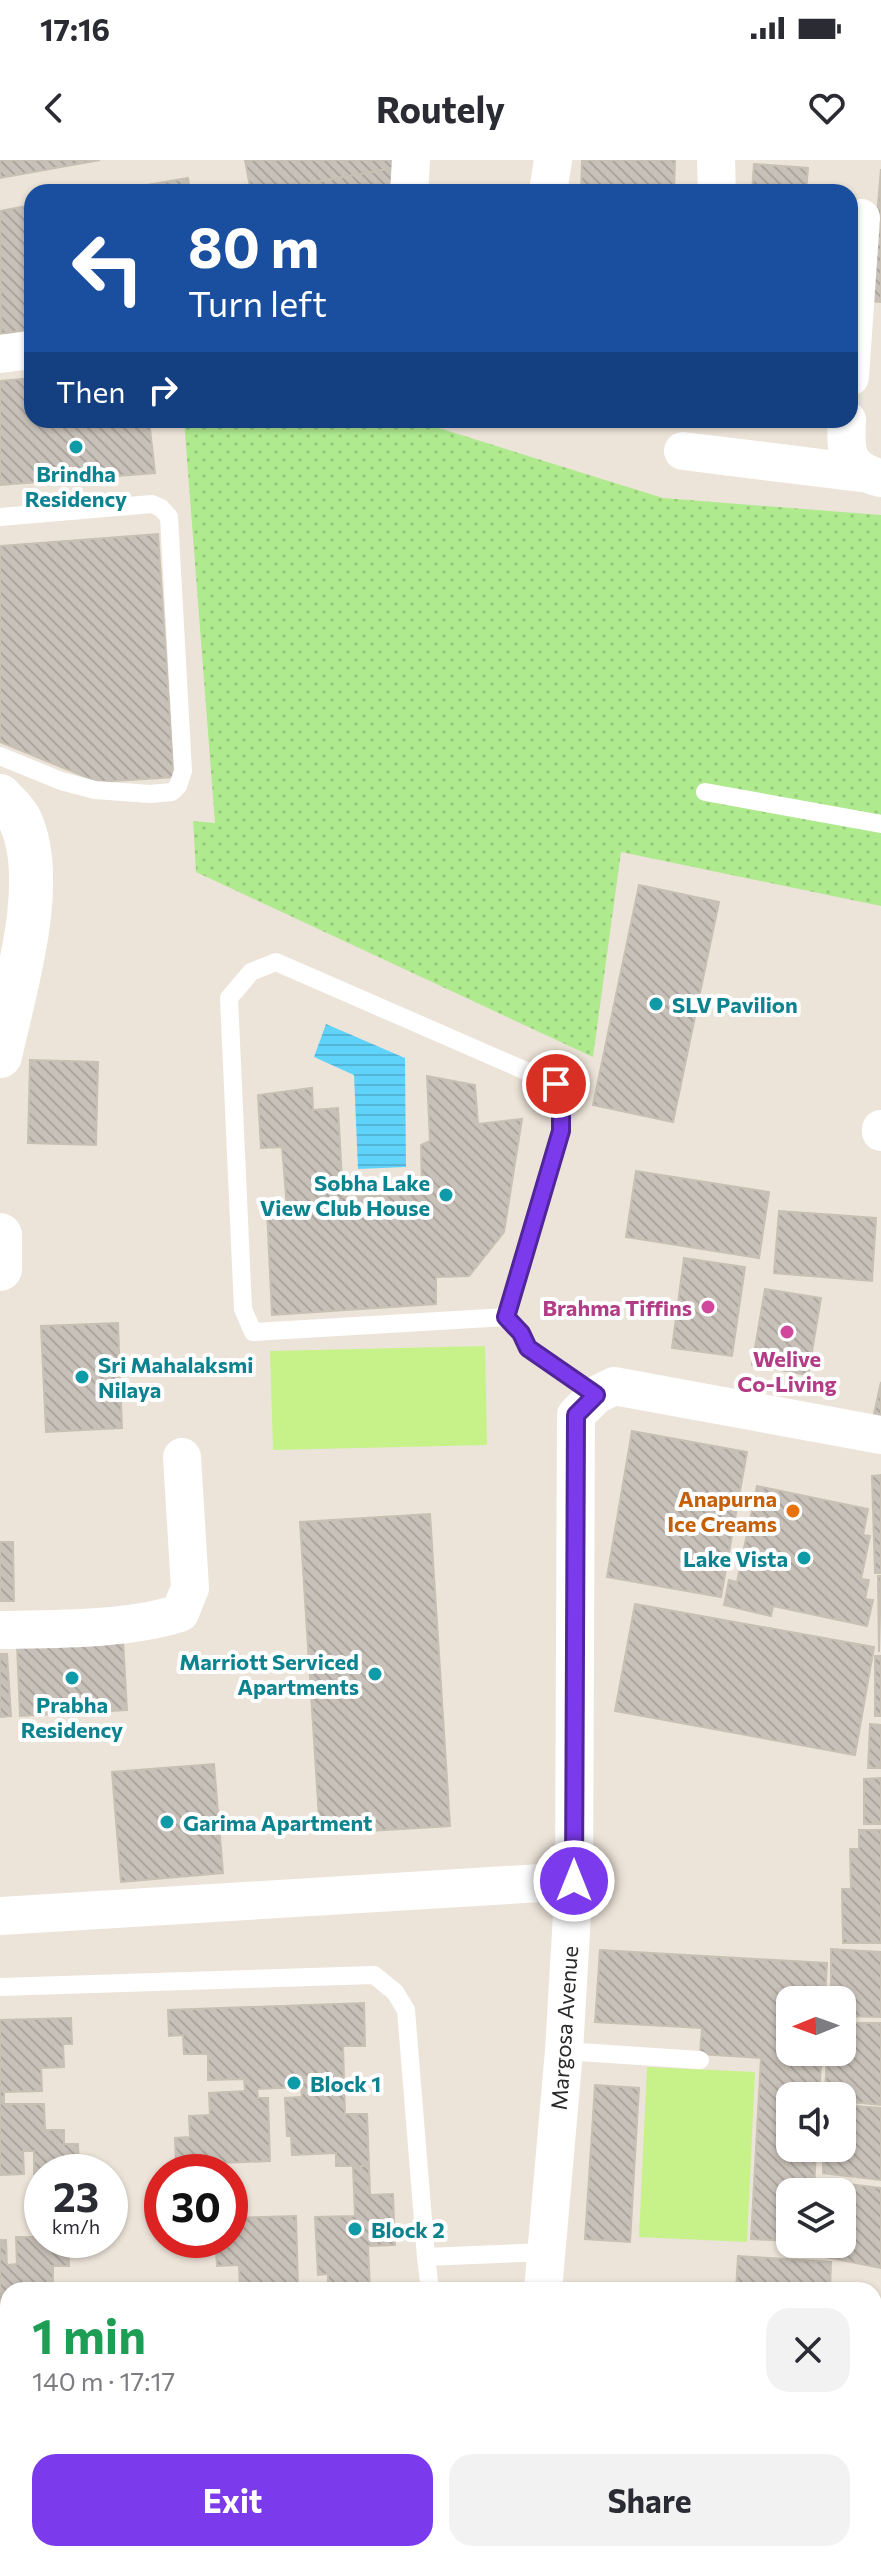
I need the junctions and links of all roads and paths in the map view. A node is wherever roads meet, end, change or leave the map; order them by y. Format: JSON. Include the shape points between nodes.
{"nodes":[{"id":1,"x":411,"y":160,"type":"edge"},
{"id":2,"x":553,"y":160,"type":"edge"},
{"id":3,"x":716,"y":160,"type":"edge"},
{"id":4,"x":410,"y":184,"type":"edge"},
{"id":5,"x":549,"y":184,"type":"edge"},
{"id":6,"x":717,"y":184,"type":"edge"},
{"id":7,"x":861,"y":218,"type":"dead end"},
{"id":8,"x":858,"y":261,"type":"edge"},
{"id":9,"x":24,"y":351,"type":"edge"},
{"id":10,"x":0,"y":354,"type":"edge"},
{"id":11,"x":847,"y":428,"type":"edge"},
{"id":12,"x":683,"y":451,"type":"dead end"},
{"id":13,"x":871,"y":476,"type":"edge"},
{"id":14,"x":0,"y":517,"type":"edge"},
{"id":15,"x":0,"y":756,"type":"edge"},
{"id":16,"x":705,"y":792,"type":"dead end"},
{"id":17,"x":0,"y":796,"type":"edge"},
{"id":18,"x":881,"y":824,"type":"edge"},
{"id":19,"x":14,"y":929,"type":"edge"},
{"id":20,"x":0,"y":1056,"type":"edge"},
{"id":21,"x":506,"y":1317,"type":"junction"},
{"id":22,"x":596,"y":1395,"type":"junction"},
{"id":23,"x":881,"y":1435,"type":"edge"},
{"id":24,"x":182,"y":1457,"type":"dead end"},
{"id":25,"x":0,"y":1630,"type":"edge"},
{"id":26,"x":574,"y":1881,"type":"junction"},
{"id":27,"x":0,"y":1916,"type":"edge"},
{"id":28,"x":0,"y":1987,"type":"edge"},
{"id":29,"x":564,"y":2051,"type":"junction"},
{"id":30,"x":700,"y":2060,"type":"dead end"},
{"id":31,"x":545,"y":2252,"type":"junction"},
{"id":32,"x":426,"y":2257,"type":"junction"},
{"id":33,"x":429,"y":2282,"type":"edge"},
{"id":34,"x":543,"y":2282,"type":"edge"}],
"edges":[{"from":1,"to":4,"type":"street"},
{"from":2,"to":5,"type":"street"},
{"from":3,"to":6,"type":"street"},
{"from":7,"to":8,"type":"street"},
{"from":9,"to":10,"type":"street"},
{"from":11,"to":13,"type":"street","via":[[847,456]]},
{"from":12,"to":13,"type":"street"},
{"from":14,"to":15,"type":"lane","via":[[152,504],[169,517],[183,771],[172,792],[95,790]]},
{"from":16,"to":18,"type":"lane"},
{"from":17,"to":19,"type":"street","via":[[19,818],[31,864]]},
{"from":19,"to":20,"type":"street"},
{"from":21,"to":21,"type":"lane","via":[[561,1131],[556,1084],[276,962],[251,972],[229,998],[243,1309],[253,1332]]},
{"from":21,"to":22,"type":"lane","via":[[528,1348]]},
{"from":22,"to":23,"type":"street","via":[[614,1386]]},
{"from":22,"to":26,"type":"street","name":"Margosa Avenue","via":[[576,1415]]},
{"from":24,"to":25,"type":"street","via":[[190,1588],[180,1613],[110,1625]]},
{"from":26,"to":27,"type":"street"},
{"from":26,"to":29,"type":"street","name":"Margosa Avenue"},
{"from":28,"to":32,"type":"lane","via":[[374,1975],[395,1992],[406,2010]]},
{"from":29,"to":30,"type":"lane"},
{"from":29,"to":31,"type":"street","name":"Margosa Avenue"},
{"from":31,"to":32,"type":"lane"},
{"from":31,"to":34,"type":"street","name":"Margosa Avenue"},
{"from":32,"to":33,"type":"lane"}]}
